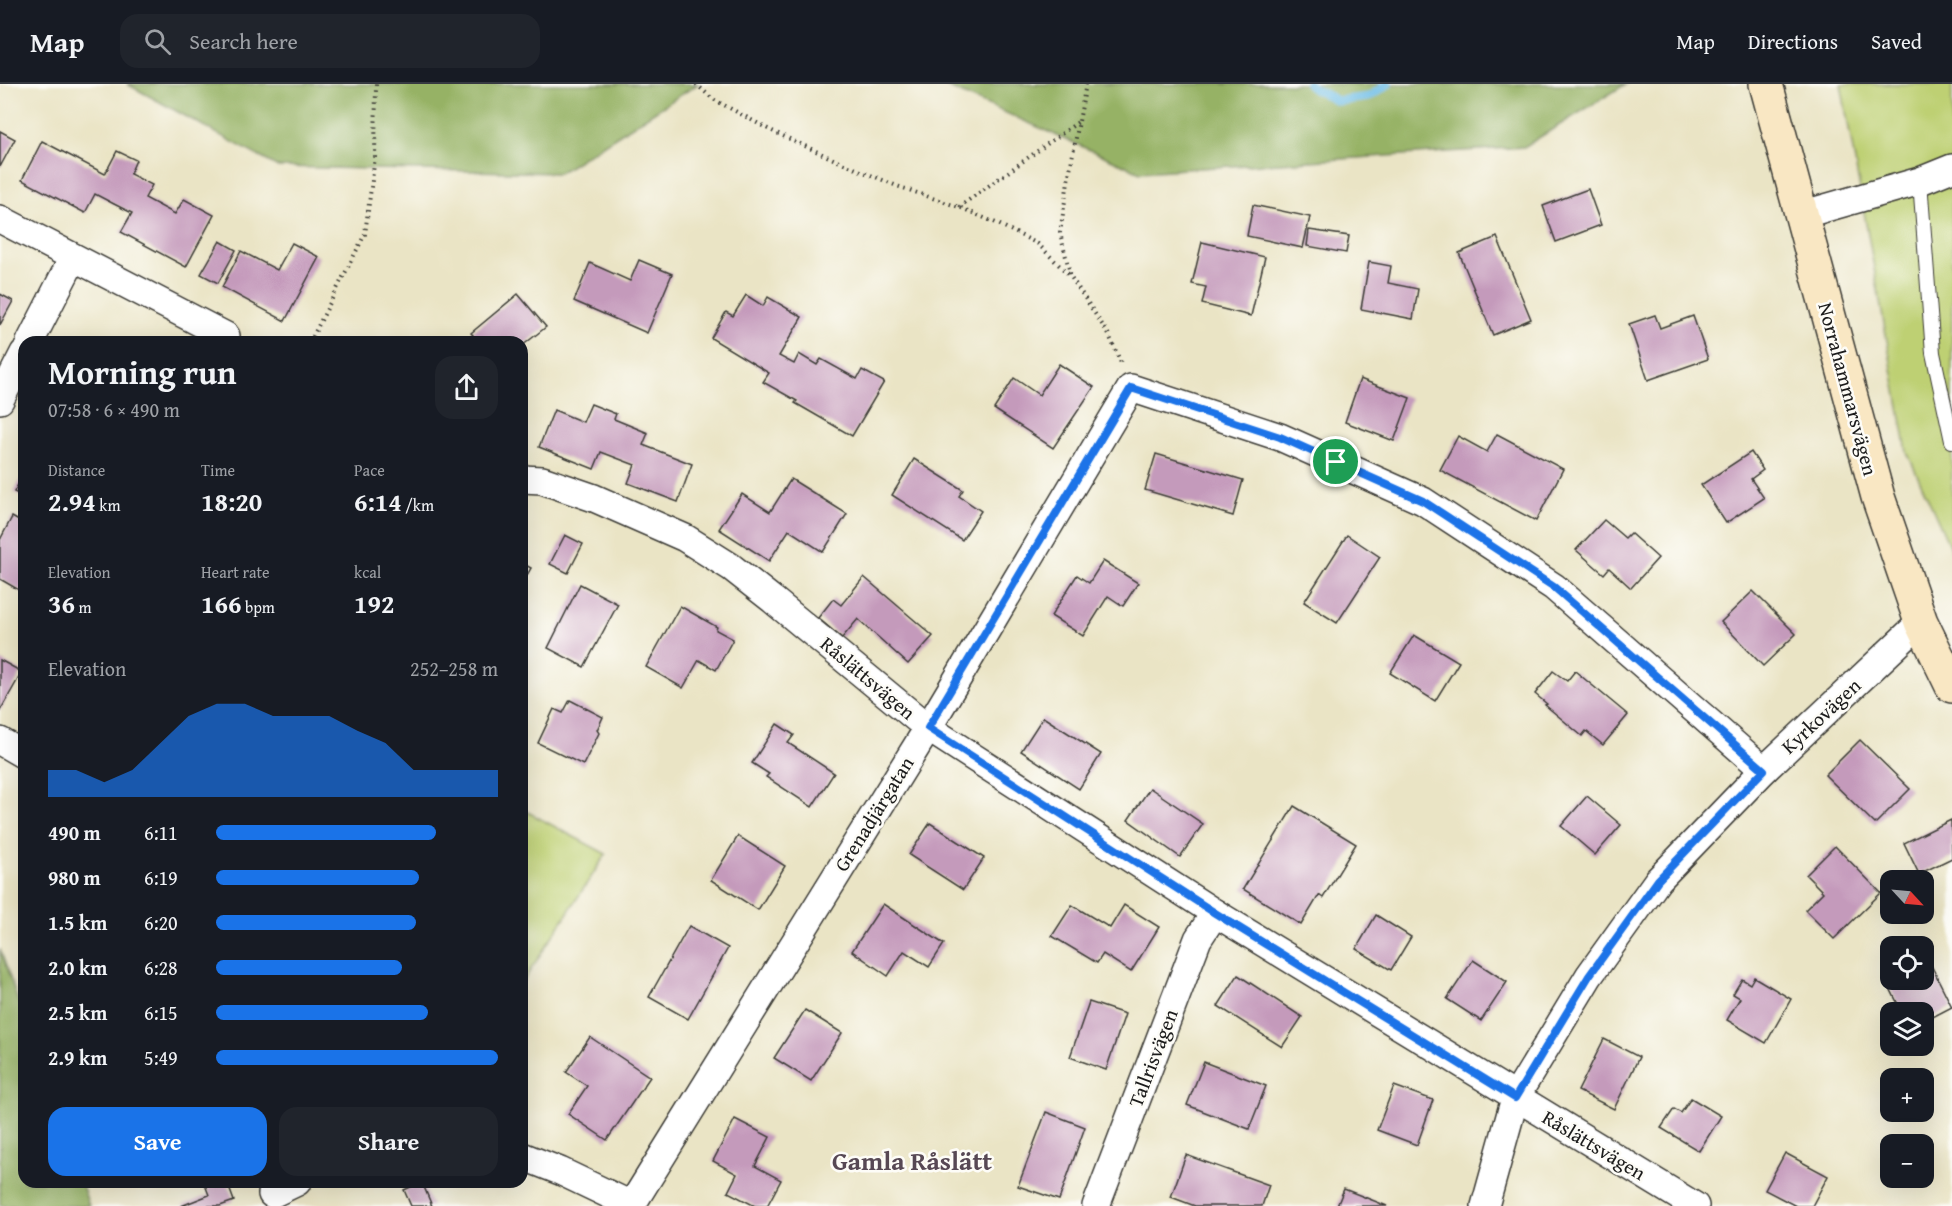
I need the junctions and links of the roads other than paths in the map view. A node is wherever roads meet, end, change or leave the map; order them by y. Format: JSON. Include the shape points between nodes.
{"nodes":[{"id":1,"x":1766,"y":84,"type":"edge"},
{"id":2,"x":1952,"y":168,"type":"edge"},
{"id":3,"x":1920,"y":181,"type":"junction"},
{"id":4,"x":1801,"y":215,"type":"junction"},
{"id":5,"x":0,"y":219,"type":"edge"},
{"id":6,"x":73,"y":258,"type":"junction"},
{"id":7,"x":33,"y":336,"type":"edge"},
{"id":8,"x":226,"y":336,"type":"dead end"},
{"id":9,"x":18,"y":365,"type":"edge"},
{"id":10,"x":0,"y":400,"type":"edge"},
{"id":11,"x":1952,"y":441,"type":"edge"},
{"id":12,"x":528,"y":480,"type":"edge"},
{"id":13,"x":1921,"y":622,"type":"junction"},
{"id":14,"x":1952,"y":686,"type":"edge"},
{"id":15,"x":928,"y":728,"type":"junction"},
{"id":16,"x":0,"y":741,"type":"edge"},
{"id":17,"x":18,"y":751,"type":"edge"},
{"id":18,"x":1764,"y":770,"type":"junction"},
{"id":19,"x":1215,"y":913,"type":"junction"},
{"id":20,"x":1515,"y":1098,"type":"junction"},
{"id":21,"x":528,"y":1158,"type":"edge"},
{"id":22,"x":631,"y":1205,"type":"edge"},
{"id":23,"x":1096,"y":1206,"type":"edge"},
{"id":24,"x":1485,"y":1206,"type":"edge"},
{"id":25,"x":1695,"y":1206,"type":"edge"}],
"edges":[{"from":1,"to":4,"type":"street","name":"Norrahammarsvägen"},
{"from":2,"to":3,"type":"street"},
{"from":3,"to":4,"type":"street"},
{"from":3,"to":11,"type":"lane","via":[[1933,353]]},
{"from":4,"to":13,"type":"street","name":"Norrahammarsvägen","via":[[1878,497]]},
{"from":5,"to":6,"type":"street"},
{"from":6,"to":7,"type":"street"},
{"from":6,"to":8,"type":"street"},
{"from":9,"to":10,"type":"street"},
{"from":12,"to":15,"type":"street","name":"Råslättsvägen","via":[[542,480],[594,498],[685,538],[731,567]]},
{"from":13,"to":14,"type":"street","name":"Norrahammarsvägen"},
{"from":13,"to":18,"type":"street","name":"Kyrkovägen"},
{"from":15,"to":18,"type":"street","name":"Grenadjärgatan","via":[[1131,388],[1280,437],[1423,501],[1554,587]]},
{"from":15,"to":19,"type":"street","name":"Råslättsvägen"},
{"from":15,"to":22,"type":"street","name":"Grenadjärgatan"},
{"from":16,"to":17,"type":"street"},
{"from":18,"to":20,"type":"street","name":"Kyrkovägen","via":[[1658,880],[1589,976]]},
{"from":19,"to":20,"type":"street","name":"Råslättsvägen"},
{"from":19,"to":23,"type":"street","name":"Tallrisvägen","via":[[1198,939]]},
{"from":20,"to":24,"type":"street","name":"Kyrkovägen"},
{"from":20,"to":25,"type":"street","name":"Råslättsvägen"},
{"from":21,"to":22,"type":"street"}]}
